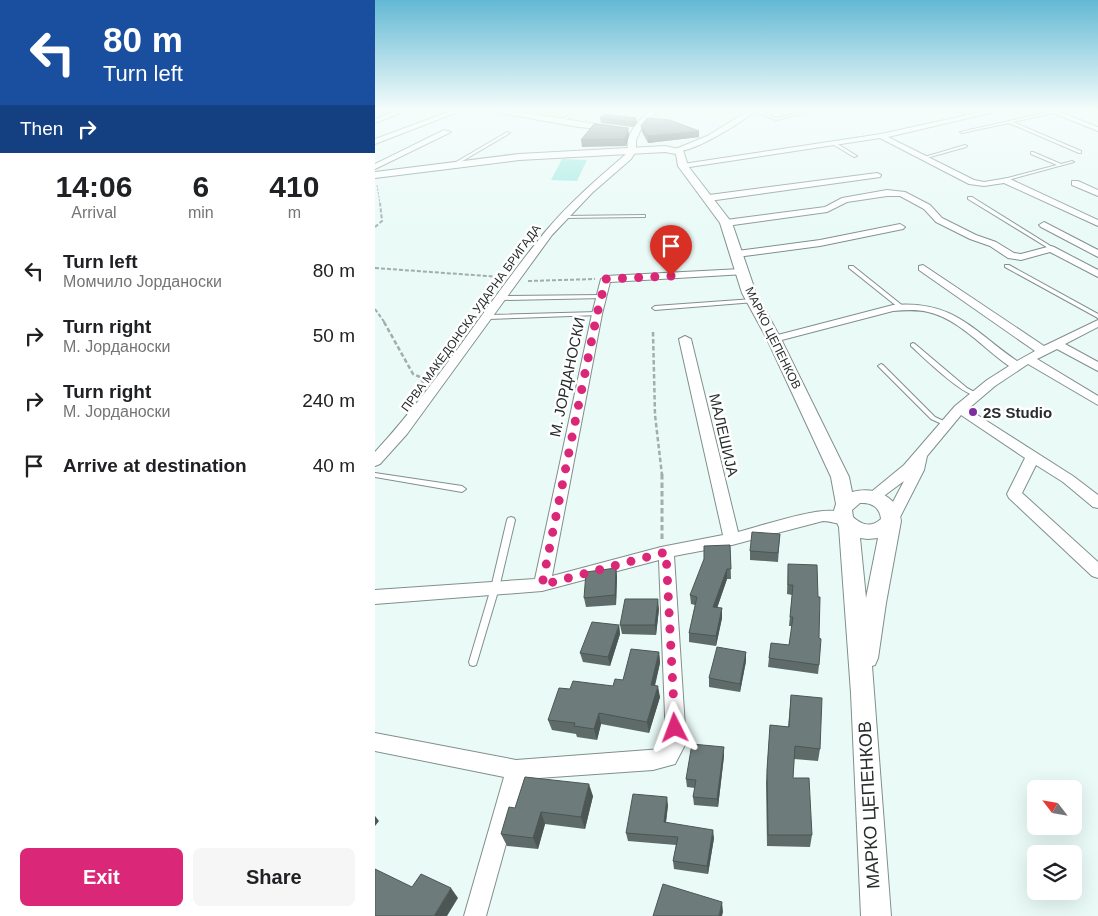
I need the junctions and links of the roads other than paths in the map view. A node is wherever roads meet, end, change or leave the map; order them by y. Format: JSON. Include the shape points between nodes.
{"nodes":[{"id":1,"x":402,"y":154,"type":"edge"},
{"id":2,"x":473,"y":154,"type":"edge"},
{"id":3,"x":561,"y":154,"type":"edge"},
{"id":4,"x":630,"y":154,"type":"edge"},
{"id":5,"x":680,"y":154,"type":"edge"},
{"id":6,"x":768,"y":154,"type":"edge"},
{"id":7,"x":851,"y":154,"type":"edge"},
{"id":8,"x":915,"y":154,"type":"edge"},
{"id":9,"x":938,"y":154,"type":"edge"},
{"id":10,"x":1034,"y":154,"type":"edge"},
{"id":11,"x":855,"y":156,"type":"dead end"},
{"id":12,"x":923,"y":158,"type":"junction"},
{"id":13,"x":1072,"y":162,"type":"dead end"},
{"id":14,"x":453,"y":165,"type":"junction"},
{"id":15,"x":1060,"y":165,"type":"junction"},
{"id":16,"x":683,"y":166,"type":"junction"},
{"id":17,"x":375,"y":167,"type":"edge"},
{"id":18,"x":375,"y":174,"type":"edge"},
{"id":19,"x":877,"y":175,"type":"dead end"},
{"id":20,"x":1005,"y":180,"type":"junction"},
{"id":21,"x":1075,"y":183,"type":"dead end"},
{"id":22,"x":1098,"y":193,"type":"edge"},
{"id":23,"x":709,"y":198,"type":"junction"},
{"id":24,"x":970,"y":198,"type":"dead end"},
{"id":25,"x":563,"y":216,"type":"junction"},
{"id":26,"x":643,"y":216,"type":"dead end"},
{"id":27,"x":726,"y":223,"type":"junction"},
{"id":28,"x":1098,"y":223,"type":"edge"},
{"id":29,"x":1044,"y":225,"type":"dead end"},
{"id":30,"x":900,"y":227,"type":"dead end"},
{"id":31,"x":1055,"y":250,"type":"junction"},
{"id":32,"x":737,"y":254,"type":"junction"},
{"id":33,"x":1098,"y":254,"type":"edge"},
{"id":34,"x":1007,"y":266,"type":"dead end"},
{"id":35,"x":851,"y":267,"type":"dead end"},
{"id":36,"x":923,"y":268,"type":"dead end"},
{"id":37,"x":741,"y":272,"type":"junction"},
{"id":38,"x":1098,"y":274,"type":"edge"},
{"id":39,"x":603,"y":296,"type":"junction"},
{"id":40,"x":501,"y":298,"type":"junction"},
{"id":41,"x":753,"y":301,"type":"junction"},
{"id":42,"x":901,"y":307,"type":"junction"},
{"id":43,"x":655,"y":308,"type":"dead end"},
{"id":44,"x":597,"y":314,"type":"junction"},
{"id":45,"x":1098,"y":316,"type":"edge"},
{"id":46,"x":488,"y":317,"type":"junction"},
{"id":47,"x":1095,"y":327,"type":"edge"},
{"id":48,"x":685,"y":339,"type":"dead end"},
{"id":49,"x":774,"y":339,"type":"junction"},
{"id":50,"x":1057,"y":344,"type":"junction"},
{"id":51,"x":913,"y":345,"type":"dead end"},
{"id":52,"x":1043,"y":351,"type":"junction"},
{"id":53,"x":1023,"y":362,"type":"junction"},
{"id":54,"x":881,"y":366,"type":"dead end"},
{"id":55,"x":1098,"y":367,"type":"edge"},
{"id":56,"x":976,"y":395,"type":"junction"},
{"id":57,"x":1098,"y":401,"type":"edge"},
{"id":58,"x":960,"y":409,"type":"junction"},
{"id":59,"x":946,"y":424,"type":"junction"},
{"id":60,"x":922,"y":455,"type":"junction"},
{"id":61,"x":1033,"y":456,"type":"junction"},
{"id":62,"x":375,"y":462,"type":"edge"},
{"id":63,"x":375,"y":475,"type":"edge"},
{"id":64,"x":840,"y":477,"type":"junction"},
{"id":65,"x":462,"y":490,"type":"dead end"},
{"id":66,"x":868,"y":497,"type":"junction"},
{"id":67,"x":1098,"y":503,"type":"edge"},
{"id":68,"x":846,"y":516,"type":"junction"},
{"id":69,"x":511,"y":520,"type":"dead end"},
{"id":70,"x":891,"y":521,"type":"junction"},
{"id":71,"x":732,"y":539,"type":"junction"},
{"id":72,"x":664,"y":553,"type":"junction"},
{"id":73,"x":1098,"y":572,"type":"edge"},
{"id":74,"x":542,"y":585,"type":"junction"},
{"id":75,"x":495,"y":588,"type":"junction"},
{"id":76,"x":375,"y":597,"type":"edge"},
{"id":77,"x":473,"y":662,"type":"dead end"},
{"id":78,"x":863,"y":693,"type":"junction"},
{"id":79,"x":375,"y":742,"type":"edge"},
{"id":80,"x":516,"y":770,"type":"junction"},
{"id":81,"x":475,"y":916,"type":"edge"},
{"id":82,"x":876,"y":916,"type":"edge"}],
"edges":[{"from":1,"to":17,"type":"street"},
{"from":2,"to":14,"type":"lane"},
{"from":3,"to":14,"type":"street"},
{"from":4,"to":25,"type":"street","name":"ПРВА МАКЕДОНСКА УДАРНА БРИГАДА"},
{"from":5,"to":16,"type":"street","name":"МАРКО ЦЕПЕНКОВ"},
{"from":6,"to":16,"type":"street"},
{"from":7,"to":11,"type":"lane"},
{"from":8,"to":12,"type":"street"},
{"from":9,"to":12,"type":"lane"},
{"from":10,"to":15,"type":"lane"},
{"from":12,"to":20,"type":"street","via":[[971,182],[984,184]]},
{"from":13,"to":15,"type":"lane"},
{"from":14,"to":18,"type":"street"},
{"from":15,"to":20,"type":"lane"},
{"from":16,"to":23,"type":"street","name":"МАРКО ЦЕПЕНКОВ"},
{"from":19,"to":23,"type":"street"},
{"from":20,"to":28,"type":"street"},
{"from":21,"to":22,"type":"street"},
{"from":23,"to":27,"type":"street","name":"МАРКО ЦЕПЕНКОВ"},
{"from":24,"to":31,"type":"lane"},
{"from":25,"to":26,"type":"lane"},
{"from":25,"to":40,"type":"street","name":"ПРВА МАКЕДОНСКА УДАРНА БРИГАДА"},
{"from":27,"to":31,"type":"street","via":[[827,209],[840,202],[895,192],[927,208],[939,220],[993,244],[1011,256]]},
{"from":27,"to":32,"type":"street","name":"МАРКО ЦЕПЕНКОВ"},
{"from":29,"to":33,"type":"street"},
{"from":30,"to":32,"type":"street","via":[[820,243]]},
{"from":31,"to":38,"type":"street"},
{"from":32,"to":37,"type":"street","name":"МАРКО ЦЕПЕНКОВ"},
{"from":34,"to":45,"type":"lane"},
{"from":35,"to":42,"type":"lane"},
{"from":36,"to":52,"type":"street"},
{"from":37,"to":39,"type":"street","name":"М. ЈОРДАНОСКИ","via":[[606,279]]},
{"from":37,"to":41,"type":"street","name":"МАРКО ЦЕПЕНКОВ"},
{"from":39,"to":40,"type":"lane"},
{"from":39,"to":44,"type":"street","name":"М. ЈОРДАНОСКИ"},
{"from":40,"to":46,"type":"street","name":"ПРВА МАКЕДОНСКА УДАРНА БРИГАДА"},
{"from":41,"to":43,"type":"lane"},
{"from":41,"to":49,"type":"street","name":"МАРКО ЦЕПЕНКОВ"},
{"from":42,"to":49,"type":"street"},
{"from":42,"to":53,"type":"street","via":[[950,315]]},
{"from":44,"to":46,"type":"lane"},
{"from":44,"to":74,"type":"street","name":"М. ЈОРДАНОСКИ"},
{"from":46,"to":62,"type":"street","name":"ПРВА МАКЕДОНСКА УДАРНА БРИГАДА"},
{"from":47,"to":50,"type":"street"},
{"from":48,"to":71,"type":"street","name":"МАЛЕШИЈА"},
{"from":49,"to":64,"type":"street","name":"МАРКО ЦЕПЕНКОВ"},
{"from":50,"to":52,"type":"street"},
{"from":50,"to":55,"type":"street"},
{"from":51,"to":56,"type":"lane","via":[[965,390]]},
{"from":52,"to":53,"type":"street"},
{"from":53,"to":56,"type":"street"},
{"from":53,"to":57,"type":"street"},
{"from":54,"to":59,"type":"lane","via":[[933,418]]},
{"from":56,"to":58,"type":"street"},
{"from":58,"to":59,"type":"street"},
{"from":58,"to":61,"type":"street"},
{"from":59,"to":60,"type":"street"},
{"from":60,"to":66,"type":"street","via":[[891,486]]},
{"from":60,"to":70,"type":"street"},
{"from":61,"to":67,"type":"street"},
{"from":61,"to":73,"type":"street","via":[[1014,494]]},
{"from":63,"to":65,"type":"lane"},
{"from":64,"to":66,"type":"street","via":[[852,489]]},
{"from":64,"to":68,"type":"street"},
{"from":66,"to":68,"type":"street","via":[[850,500]]},
{"from":66,"to":70,"type":"street","via":[[886,504]]},
{"from":68,"to":70,"type":"street","via":[[865,532],[873,532]]},
{"from":68,"to":71,"type":"street","via":[[823,516]]},
{"from":68,"to":78,"type":"street"},
{"from":69,"to":75,"type":"lane"},
{"from":70,"to":78,"type":"street","via":[[875,603]]},
{"from":71,"to":72,"type":"street"},
{"from":72,"to":74,"type":"street"},
{"from":72,"to":80,"type":"street","via":[[676,736],[668,757]]},
{"from":74,"to":75,"type":"street"},
{"from":75,"to":76,"type":"street"},
{"from":75,"to":77,"type":"lane"},
{"from":78,"to":82,"type":"street","name":"МАРКО ЦЕПЕНКОВ"},
{"from":79,"to":80,"type":"street"},
{"from":80,"to":81,"type":"street"}]}
